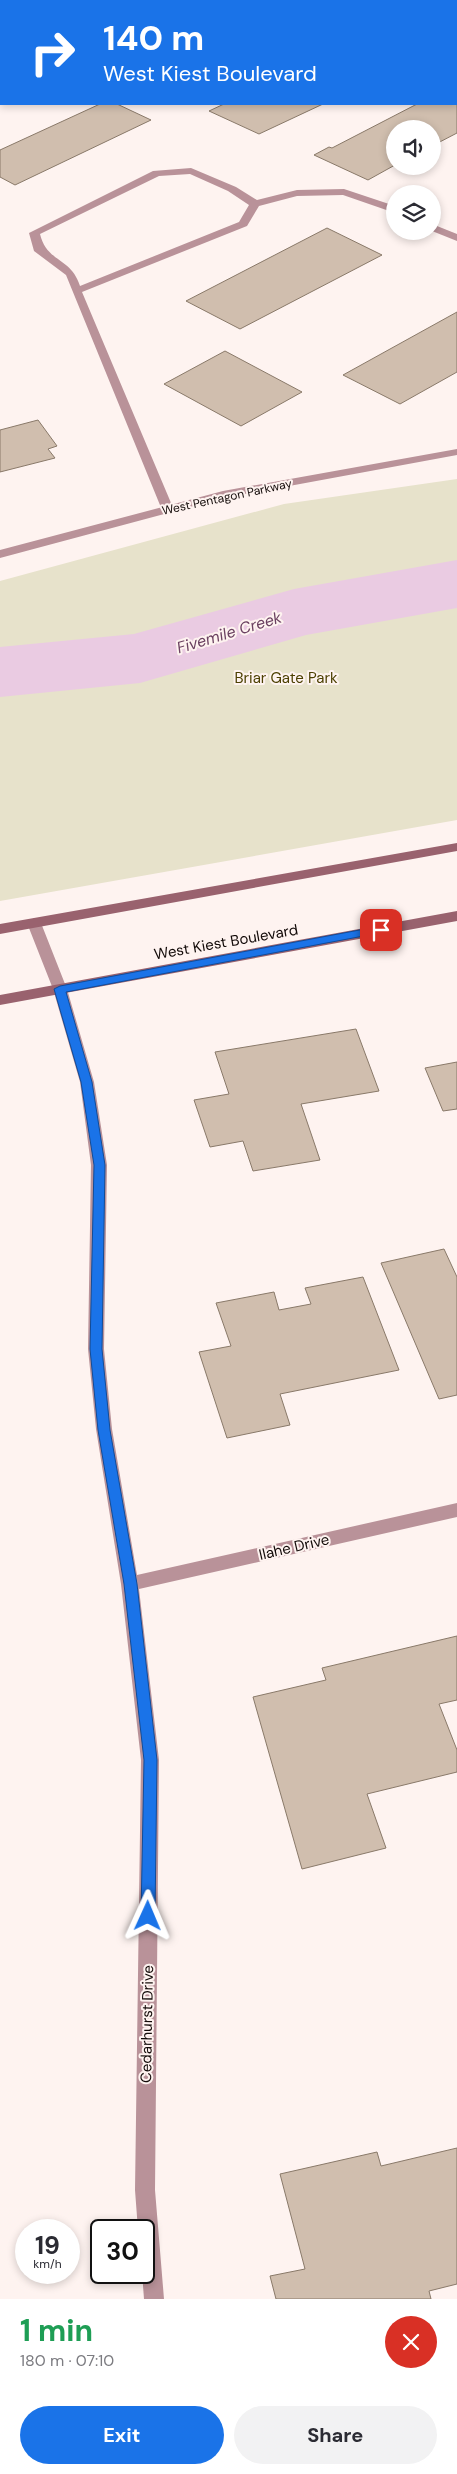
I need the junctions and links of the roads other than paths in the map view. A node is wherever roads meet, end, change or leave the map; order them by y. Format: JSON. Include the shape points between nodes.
{"nodes":[{"id":1,"x":255,"y":204,"type":"junction"},
{"id":2,"x":386,"y":207,"type":"edge"},
{"id":3,"x":441,"y":231,"type":"edge"},
{"id":4,"x":457,"y":238,"type":"edge"},
{"id":5,"x":76,"y":291,"type":"junction"},
{"id":6,"x":457,"y":452,"type":"edge"},
{"id":7,"x":168,"y":510,"type":"junction"},
{"id":8,"x":0,"y":554,"type":"edge"},
{"id":9,"x":457,"y":847,"type":"edge"},
{"id":10,"x":457,"y":916,"type":"edge"},
{"id":11,"x":34,"y":923,"type":"junction"},
{"id":12,"x":0,"y":929,"type":"edge"},
{"id":13,"x":60,"y":989,"type":"junction"},
{"id":14,"x":0,"y":1000,"type":"edge"},
{"id":15,"x":457,"y":1510,"type":"edge"},
{"id":16,"x":130,"y":1584,"type":"junction"},
{"id":17,"x":154,"y":2299,"type":"edge"}],
"edges":[{"from":1,"to":2,"type":"street","via":[[297,193],[344,192]]},
{"from":1,"to":5,"type":"street","via":[[243,224]]},
{"from":1,"to":5,"type":"street","via":[[191,171],[156,173],[34,233],[38,249],[71,274]]},
{"from":3,"to":4,"type":"street"},
{"from":5,"to":7,"type":"street"},
{"from":6,"to":7,"type":"street","name":"West Pentagon Parkway","via":[[224,495]]},
{"from":7,"to":8,"type":"street","name":"West Pentagon Parkway"},
{"from":9,"to":11,"type":"main road"},
{"from":10,"to":13,"type":"main road","name":"West Kiest Boulevard"},
{"from":11,"to":12,"type":"main road"},
{"from":11,"to":13,"type":"street","name":"Cedarhurst Drive"},
{"from":13,"to":14,"type":"main road","name":"West Kiest Boulevard"},
{"from":13,"to":16,"type":"street","name":"Cedarhurst Drive","via":[[87,1082],[99,1165],[96,1349],[104,1430]]},
{"from":15,"to":16,"type":"street","name":"Ilahe Drive"},
{"from":16,"to":17,"type":"street","name":"Cedarhurst Drive","via":[[150,1760],[145,2190]]}]}
